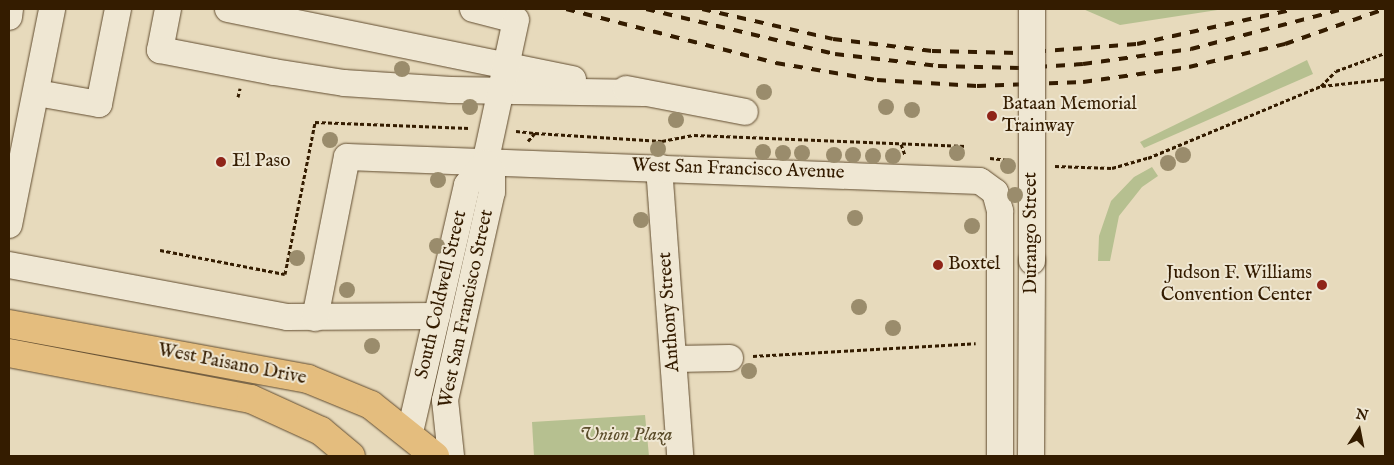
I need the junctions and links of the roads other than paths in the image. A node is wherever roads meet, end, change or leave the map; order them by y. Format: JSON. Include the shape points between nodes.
{"nodes":[{"id":1,"x":10,"y":9,"type":"edge"},
{"id":2,"x":52,"y":9,"type":"edge"},
{"id":3,"x":118,"y":9,"type":"edge"},
{"id":4,"x":167,"y":9,"type":"edge"},
{"id":5,"x":228,"y":9,"type":"edge"},
{"id":6,"x":473,"y":9,"type":"edge"},
{"id":7,"x":1032,"y":9,"type":"edge"},
{"id":8,"x":9,"y":17,"type":"edge"},
{"id":9,"x":456,"y":53,"type":"junction"},
{"id":10,"x":504,"y":77,"type":"junction"},
{"id":11,"x":451,"y":90,"type":"junction"},
{"id":12,"x":37,"y":93,"type":"junction"},
{"id":13,"x":745,"y":112,"type":"dead end"},
{"id":14,"x":485,"y":163,"type":"junction"},
{"id":15,"x":659,"y":167,"type":"junction"},
{"id":16,"x":9,"y":225,"type":"edge"},
{"id":17,"x":9,"y":265,"type":"edge"},
{"id":18,"x":437,"y":316,"type":"junction"},
{"id":19,"x":315,"y":318,"type":"junction"},
{"id":20,"x":9,"y":324,"type":"edge"},
{"id":21,"x":9,"y":353,"type":"edge"},
{"id":22,"x":730,"y":358,"type":"road end"},
{"id":23,"x":674,"y":359,"type":"junction"},
{"id":24,"x":409,"y":444,"type":"edge"},
{"id":25,"x":351,"y":456,"type":"edge"},
{"id":26,"x":435,"y":456,"type":"edge"},
{"id":27,"x":451,"y":456,"type":"edge"},
{"id":28,"x":680,"y":456,"type":"edge"},
{"id":29,"x":1000,"y":456,"type":"edge"},
{"id":30,"x":1031,"y":456,"type":"edge"}],
"edges":[{"from":1,"to":8,"type":"street"},
{"from":2,"to":12,"type":"street"},
{"from":3,"to":12,"type":"street","via":[[99,104]]},
{"from":4,"to":11,"type":"street","via":[[160,50],[344,83]]},
{"from":5,"to":9,"type":"street"},
{"from":6,"to":10,"type":"street","via":[[516,20]]},
{"from":7,"to":30,"type":"street","name":"Durango Street","bridge":true},
{"from":9,"to":10,"type":"street"},
{"from":9,"to":11,"type":"street"},
{"from":10,"to":11,"type":"street"},
{"from":10,"to":13,"type":"street","via":[[644,93]]},
{"from":10,"to":14,"type":"street"},
{"from":12,"to":16,"type":"street"},
{"from":14,"to":15,"type":"street","name":"West San Francisco Avenue"},
{"from":14,"to":18,"type":"street","name":"South Coldwell Street","via":[[467,185]]},
{"from":14,"to":19,"type":"street","name":"West San Francisco Avenue","via":[[347,157]]},
{"from":14,"to":27,"type":"street","name":"West San Francisco Street","via":[[492,172],[492,192],[445,400]]},
{"from":15,"to":23,"type":"street","name":"Anthony Street"},
{"from":15,"to":29,"type":"street","name":"West San Francisco Avenue","via":[[962,178],[989,185],[1000,210]]},
{"from":17,"to":19,"type":"street","via":[[287,317]]},
{"from":18,"to":19,"type":"street"},
{"from":18,"to":24,"type":"street","name":"South Coldwell Street"},
{"from":20,"to":24,"type":"main road","name":"West Paisano Drive","via":[[308,379],[371,405]]},
{"from":21,"to":25,"type":"main road","name":"West Paisano Drive","via":[[251,399],[321,431]]},
{"from":22,"to":23,"type":"street"},
{"from":23,"to":28,"type":"street","name":"Anthony Street"},
{"from":24,"to":26,"type":"main road","name":"West Paisano Drive"}]}
